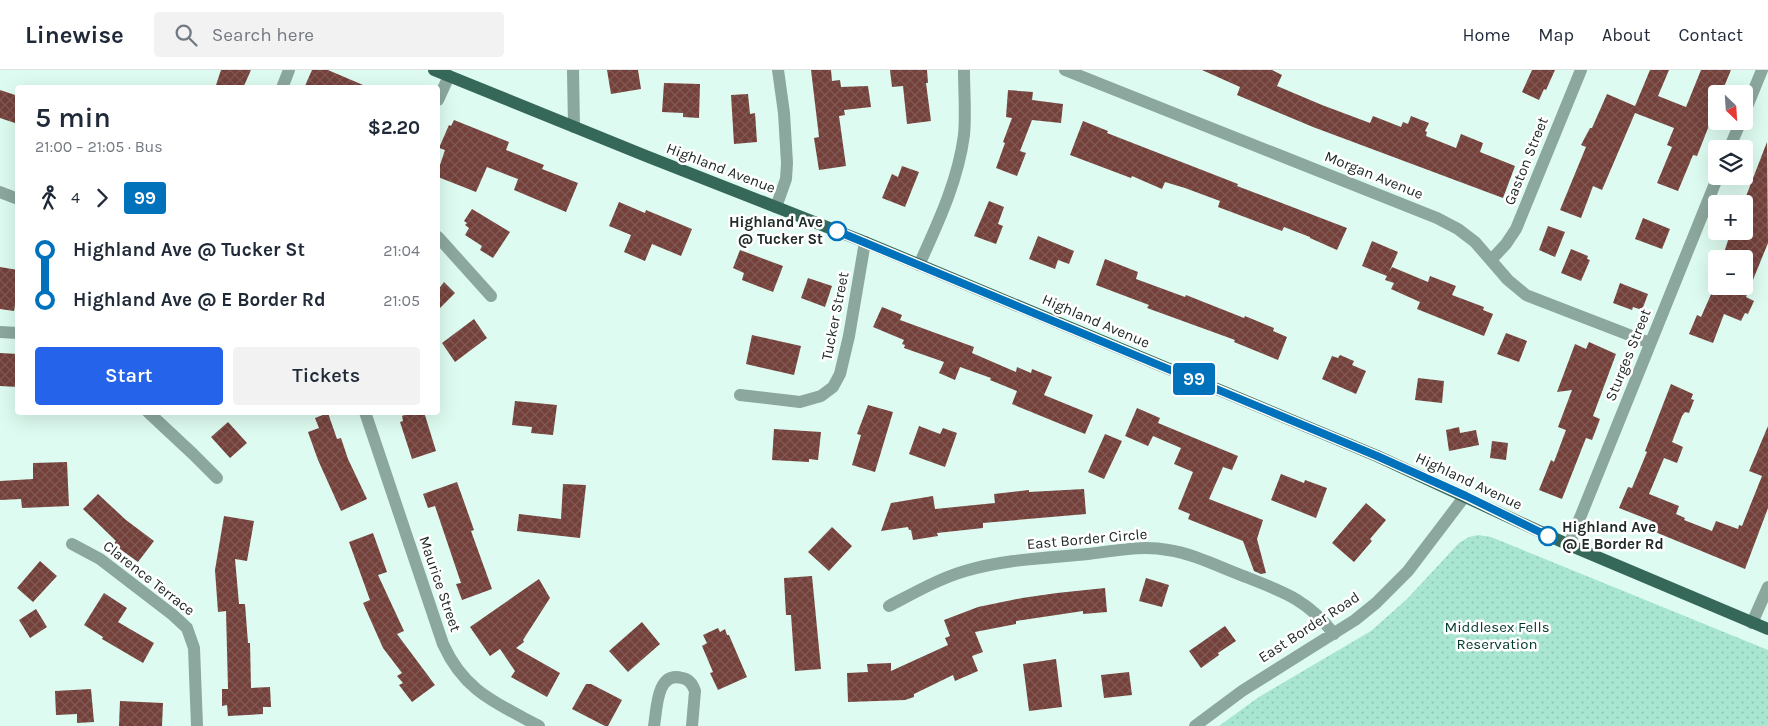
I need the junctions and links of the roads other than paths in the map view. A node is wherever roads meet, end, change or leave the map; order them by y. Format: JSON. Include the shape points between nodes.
{"nodes":[{"id":1,"x":289,"y":70,"type":"edge"},
{"id":2,"x":434,"y":70,"type":"edge"},
{"id":3,"x":573,"y":70,"type":"edge"},
{"id":4,"x":778,"y":70,"type":"edge"},
{"id":5,"x":964,"y":70,"type":"edge"},
{"id":6,"x":1065,"y":70,"type":"edge"},
{"id":7,"x":1581,"y":70,"type":"edge"},
{"id":8,"x":1762,"y":70,"type":"edge"},
{"id":9,"x":449,"y":76,"type":"junction"},
{"id":10,"x":283,"y":85,"type":"edge"},
{"id":11,"x":1753,"y":92,"type":"edge"},
{"id":12,"x":440,"y":96,"type":"edge"},
{"id":13,"x":574,"y":127,"type":"junction"},
{"id":14,"x":1714,"y":185,"type":"edge"},
{"id":15,"x":0,"y":192,"type":"edge"},
{"id":16,"x":15,"y":198,"type":"edge"},
{"id":17,"x":776,"y":207,"type":"junction"},
{"id":18,"x":440,"y":239,"type":"edge"},
{"id":19,"x":865,"y":242,"type":"junction"},
{"id":20,"x":1492,"y":259,"type":"junction"},
{"id":21,"x":919,"y":265,"type":"junction"},
{"id":22,"x":491,"y":296,"type":"dead end"},
{"id":23,"x":0,"y":332,"type":"edge"},
{"id":24,"x":15,"y":333,"type":"edge"},
{"id":25,"x":1650,"y":343,"type":"junction"},
{"id":26,"x":740,"y":395,"type":"dead end"},
{"id":27,"x":151,"y":415,"type":"edge"},
{"id":28,"x":365,"y":415,"type":"edge"},
{"id":29,"x":217,"y":478,"type":"dead end"},
{"id":30,"x":1466,"y":496,"type":"junction"},
{"id":31,"x":72,"y":544,"type":"dead end"},
{"id":32,"x":1569,"y":545,"type":"junction"},
{"id":33,"x":1768,"y":587,"type":"edge"},
{"id":34,"x":889,"y":606,"type":"dead end"},
{"id":35,"x":1752,"y":623,"type":"junction"},
{"id":36,"x":1768,"y":629,"type":"edge"},
{"id":37,"x":1334,"y":634,"type":"junction"},
{"id":38,"x":197,"y":726,"type":"edge"},
{"id":39,"x":539,"y":726,"type":"edge"},
{"id":40,"x":654,"y":726,"type":"edge"},
{"id":41,"x":692,"y":726,"type":"edge"},
{"id":42,"x":1195,"y":726,"type":"edge"}],
"edges":[{"from":1,"to":10,"type":"street"},
{"from":2,"to":9,"type":"main road","name":"Highland Avenue"},
{"from":3,"to":13,"type":"street"},
{"from":4,"to":17,"type":"street","via":[[787,163],[786,179]]},
{"from":5,"to":21,"type":"street","via":[[964,133],[959,159],[946,202]]},
{"from":6,"to":20,"type":"street","name":"Morgan Avenue","via":[[1438,218],[1467,235]]},
{"from":7,"to":20,"type":"street","name":"Gaston Street","via":[[1516,229]]},
{"from":8,"to":11,"type":"street"},
{"from":9,"to":12,"type":"street"},
{"from":9,"to":13,"type":"main road","name":"Highland Avenue"},
{"from":13,"to":17,"type":"main road","name":"Highland Avenue"},
{"from":14,"to":25,"type":"street","name":"Sturges Street"},
{"from":15,"to":16,"type":"street"},
{"from":17,"to":19,"type":"main road","name":"Highland Avenue"},
{"from":18,"to":22,"type":"street"},
{"from":19,"to":21,"type":"main road","name":"Highland Avenue"},
{"from":19,"to":26,"type":"street","name":"Tucker Street","via":[[849,336],[840,374],[833,387],[821,396],[800,402]]},
{"from":20,"to":25,"type":"street","name":"Morgan Avenue","via":[[1508,280],[1526,295]]},
{"from":21,"to":30,"type":"main road","name":"Highland Avenue"},
{"from":23,"to":24,"type":"street"},
{"from":25,"to":32,"type":"street","name":"Sturges Street"},
{"from":27,"to":29,"type":"street"},
{"from":28,"to":39,"type":"street","name":"Maurice Street","via":[[452,663],[466,681],[484,695]]},
{"from":30,"to":32,"type":"main road","name":"Highland Avenue"},
{"from":30,"to":37,"type":"street","name":"East Border Road","via":[[1408,571],[1376,603]]},
{"from":31,"to":38,"type":"street","name":"Clarence Terrace","via":[[100,559],[187,628],[194,648]]},
{"from":32,"to":35,"type":"main road","name":"Highland Avenue"},
{"from":33,"to":35,"type":"street"},
{"from":34,"to":37,"type":"street","name":"East Border Circle","via":[[967,570],[1035,559],[1155,548],[1190,555],[1294,598],[1317,614]]},
{"from":35,"to":36,"type":"main road","name":"Highland Avenue"},
{"from":37,"to":42,"type":"street","name":"East Border Road","via":[[1242,691]]},
{"from":40,"to":41,"type":"street","via":[[661,688],[668,680],[677,677],[688,680],[695,689]]}]}
